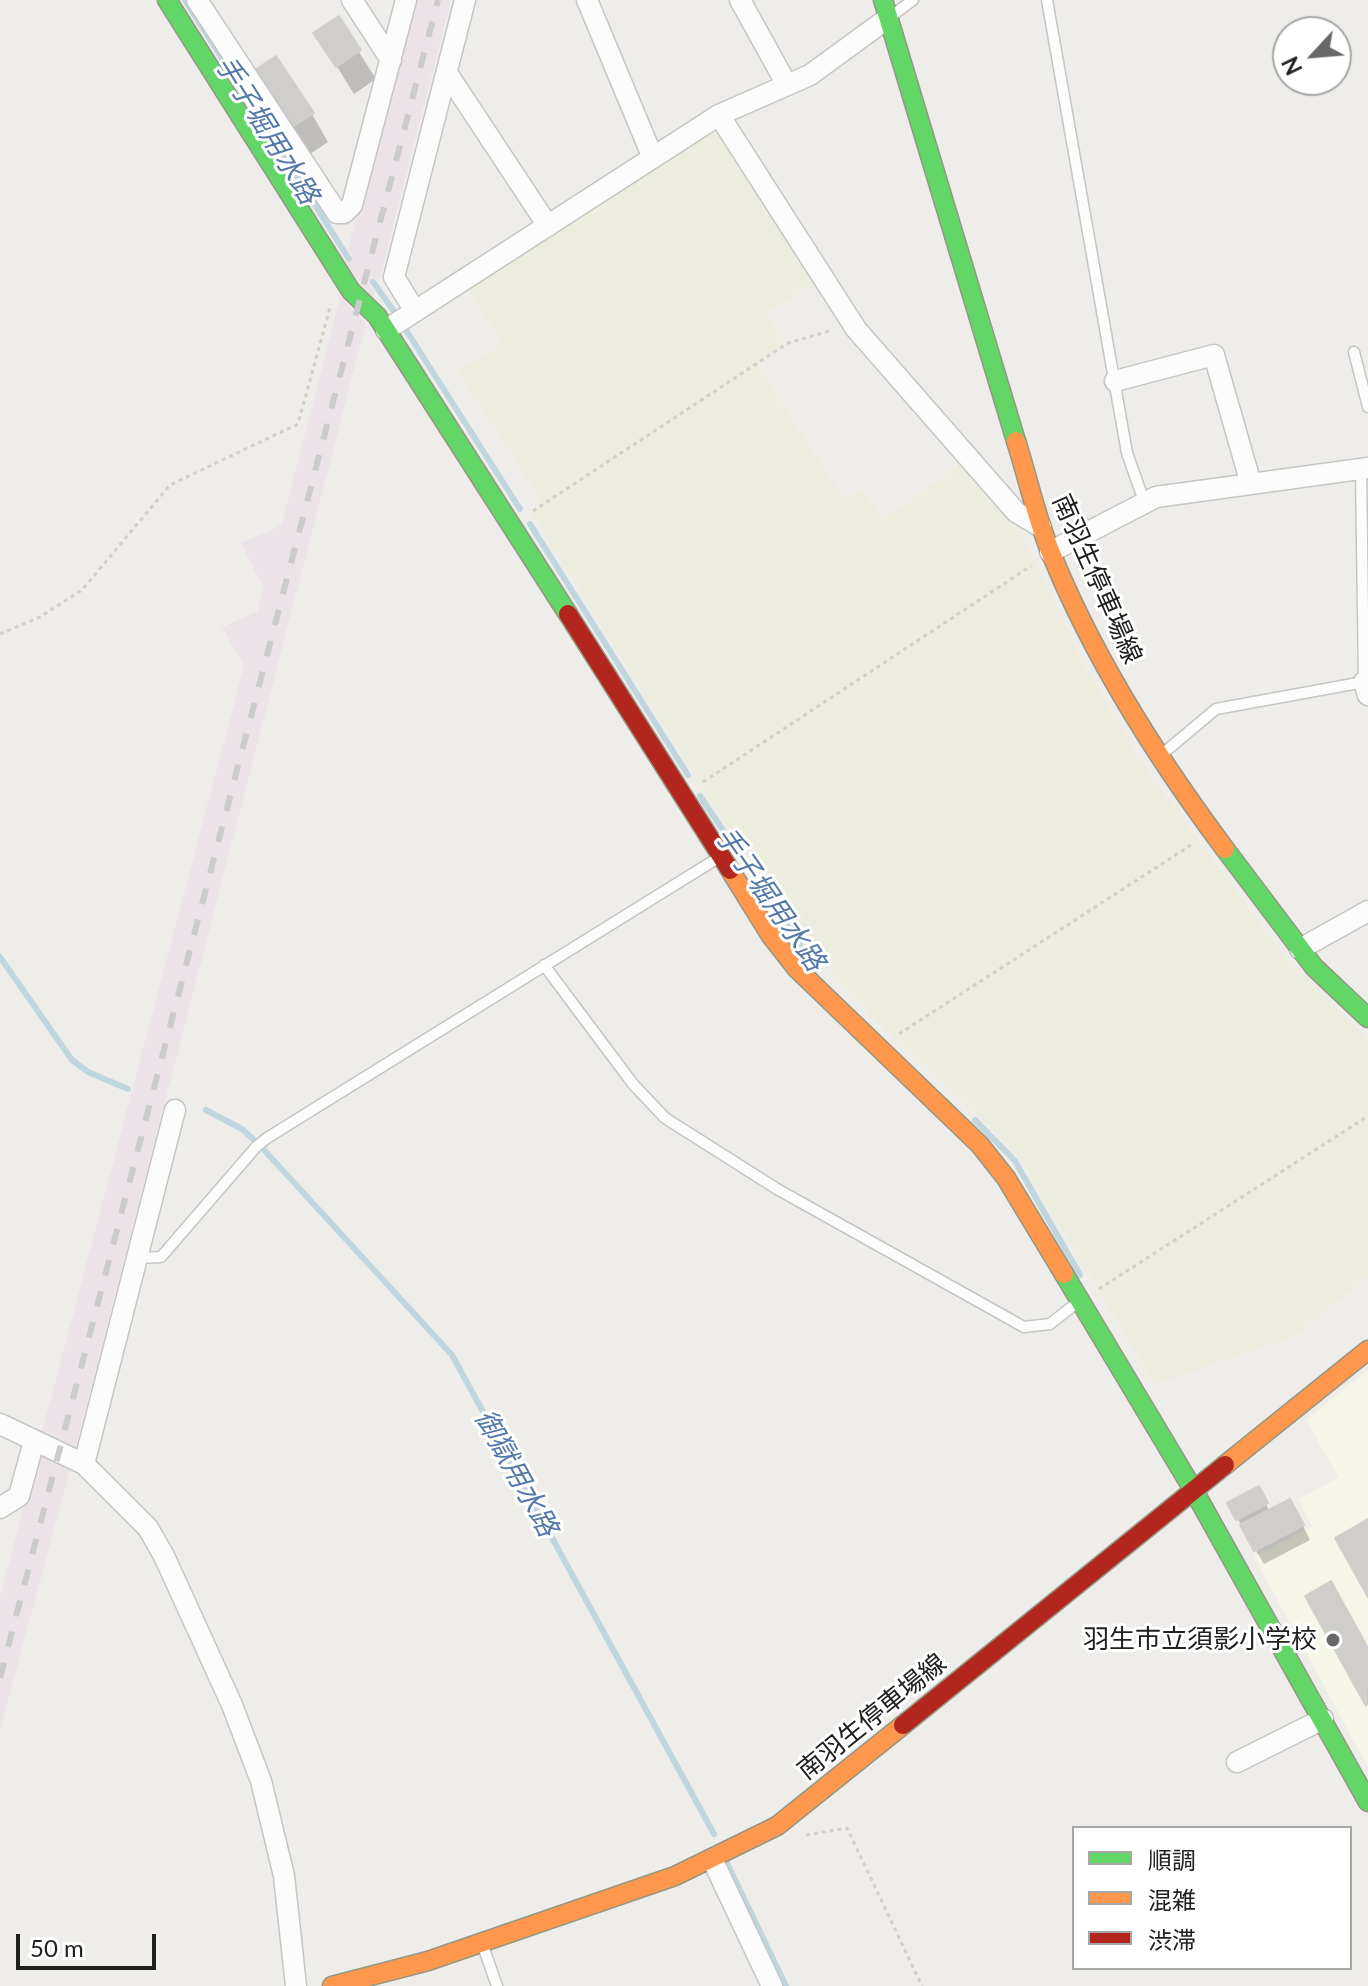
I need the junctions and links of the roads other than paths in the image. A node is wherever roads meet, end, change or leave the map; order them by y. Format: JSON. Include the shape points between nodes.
{"nodes":[{"id":1,"x":167,"y":0,"type":"edge"},
{"id":2,"x":197,"y":0,"type":"edge"},
{"id":3,"x":352,"y":0,"type":"edge"},
{"id":4,"x":406,"y":0,"type":"edge"},
{"id":5,"x":465,"y":0,"type":"edge"},
{"id":6,"x":587,"y":0,"type":"edge"},
{"id":7,"x":740,"y":0,"type":"edge"},
{"id":8,"x":913,"y":0,"type":"edge"},
{"id":9,"x":1047,"y":0,"type":"edge"},
{"id":10,"x":885,"y":9,"type":"edge"},
{"id":11,"x":391,"y":60,"type":"junction"},
{"id":12,"x":447,"y":73,"type":"junction"},
{"id":13,"x":787,"y":85,"type":"junction"},
{"id":14,"x":719,"y":115,"type":"junction"},
{"id":15,"x":653,"y":158,"type":"junction"},
{"id":16,"x":548,"y":226,"type":"junction"},
{"id":17,"x":415,"y":311,"type":"junction"},
{"id":18,"x":386,"y":330,"type":"junction"},
{"id":19,"x":1354,"y":352,"type":"dead end"},
{"id":20,"x":1115,"y":381,"type":"junction"},
{"id":21,"x":1368,"y":407,"type":"edge"},
{"id":22,"x":1364,"y":469,"type":"edge"},
{"id":23,"x":1251,"y":484,"type":"junction"},
{"id":24,"x":1144,"y":501,"type":"junction"},
{"id":25,"x":1041,"y":527,"type":"junction"},
{"id":26,"x":1050,"y":552,"type":"junction"},
{"id":27,"x":1366,"y":689,"type":"edge"},
{"id":28,"x":1159,"y":757,"type":"junction"},
{"id":29,"x":720,"y":856,"type":"junction"},
{"id":30,"x":1368,"y":911,"type":"edge"},
{"id":31,"x":1300,"y":949,"type":"junction"},
{"id":32,"x":544,"y":965,"type":"junction"},
{"id":33,"x":1368,"y":1018,"type":"edge"},
{"id":34,"x":175,"y":1110,"type":"dead end"},
{"id":35,"x":138,"y":1258,"type":"junction"},
{"id":36,"x":1079,"y":1301,"type":"junction"},
{"id":37,"x":1368,"y":1350,"type":"edge"},
{"id":38,"x":0,"y":1424,"type":"edge"},
{"id":39,"x":34,"y":1441,"type":"junction"},
{"id":40,"x":84,"y":1464,"type":"junction"},
{"id":41,"x":1194,"y":1491,"type":"junction"},
{"id":42,"x":0,"y":1508,"type":"edge"},
{"id":43,"x":1323,"y":1719,"type":"junction"},
{"id":44,"x":1237,"y":1762,"type":"dead end"},
{"id":45,"x":1368,"y":1802,"type":"edge"},
{"id":46,"x":712,"y":1859,"type":"junction"},
{"id":47,"x":481,"y":1941,"type":"junction"},
{"id":48,"x":296,"y":1986,"type":"edge"},
{"id":49,"x":332,"y":1986,"type":"edge"},
{"id":50,"x":497,"y":1986,"type":"edge"},
{"id":51,"x":772,"y":1986,"type":"edge"}],
"edges":[{"from":1,"to":18,"type":"main road","via":[[351,291]]},
{"from":2,"to":11,"type":"street","via":[[337,213],[352,205]]},
{"from":3,"to":11,"type":"street"},
{"from":4,"to":11,"type":"street"},
{"from":5,"to":12,"type":"street"},
{"from":6,"to":15,"type":"street"},
{"from":7,"to":13,"type":"street"},
{"from":8,"to":10,"type":"lane"},
{"from":9,"to":20,"type":"lane"},
{"from":10,"to":13,"type":"street","via":[[810,75]]},
{"from":10,"to":25,"type":"main road","name":"南羽生停車場線"},
{"from":12,"to":16,"type":"street"},
{"from":12,"to":17,"type":"street","via":[[394,277]]},
{"from":13,"to":14,"type":"street"},
{"from":14,"to":15,"type":"street"},
{"from":14,"to":25,"type":"street","via":[[849,319],[1016,512]]},
{"from":15,"to":16,"type":"street"},
{"from":16,"to":17,"type":"street"},
{"from":17,"to":18,"type":"street"},
{"from":18,"to":29,"type":"main road"},
{"from":19,"to":21,"type":"lane"},
{"from":20,"to":23,"type":"street","via":[[1214,355]]},
{"from":20,"to":24,"type":"lane","via":[[1127,453]]},
{"from":22,"to":23,"type":"street"},
{"from":22,"to":27,"type":"lane"},
{"from":23,"to":24,"type":"street"},
{"from":24,"to":26,"type":"street"},
{"from":25,"to":26,"type":"main road","name":"南羽生停車場線"},
{"from":26,"to":28,"type":"main road","name":"南羽生停車場線","via":[[1115,684]]},
{"from":27,"to":28,"type":"lane","via":[[1216,709]]},
{"from":28,"to":31,"type":"main road","name":"南羽生停車場線"},
{"from":29,"to":32,"type":"lane"},
{"from":29,"to":36,"type":"main road","via":[[791,964],[990,1155]]},
{"from":30,"to":31,"type":"street"},
{"from":31,"to":33,"type":"main road","name":"南羽生停車場線"},
{"from":32,"to":35,"type":"lane","via":[[267,1138],[161,1257]]},
{"from":32,"to":36,"type":"lane","via":[[633,1084],[665,1118],[777,1189],[1024,1327],[1050,1324]]},
{"from":34,"to":35,"type":"street"},
{"from":35,"to":40,"type":"street"},
{"from":36,"to":41,"type":"main road"},
{"from":37,"to":41,"type":"main road","name":"南羽生停車場線"},
{"from":38,"to":39,"type":"street"},
{"from":39,"to":40,"type":"street"},
{"from":39,"to":42,"type":"street","via":[[19,1496]]},
{"from":40,"to":48,"type":"street","via":[[148,1528],[232,1705],[274,1824]]},
{"from":41,"to":43,"type":"main road"},
{"from":41,"to":46,"type":"main road","name":"南羽生停車場線","via":[[777,1826]]},
{"from":43,"to":44,"type":"street"},
{"from":43,"to":45,"type":"main road"},
{"from":46,"to":47,"type":"main road","name":"南羽生停車場線"},
{"from":46,"to":51,"type":"street"},
{"from":47,"to":49,"type":"main road","name":"南羽生停車場線"},
{"from":47,"to":50,"type":"lane"}]}
